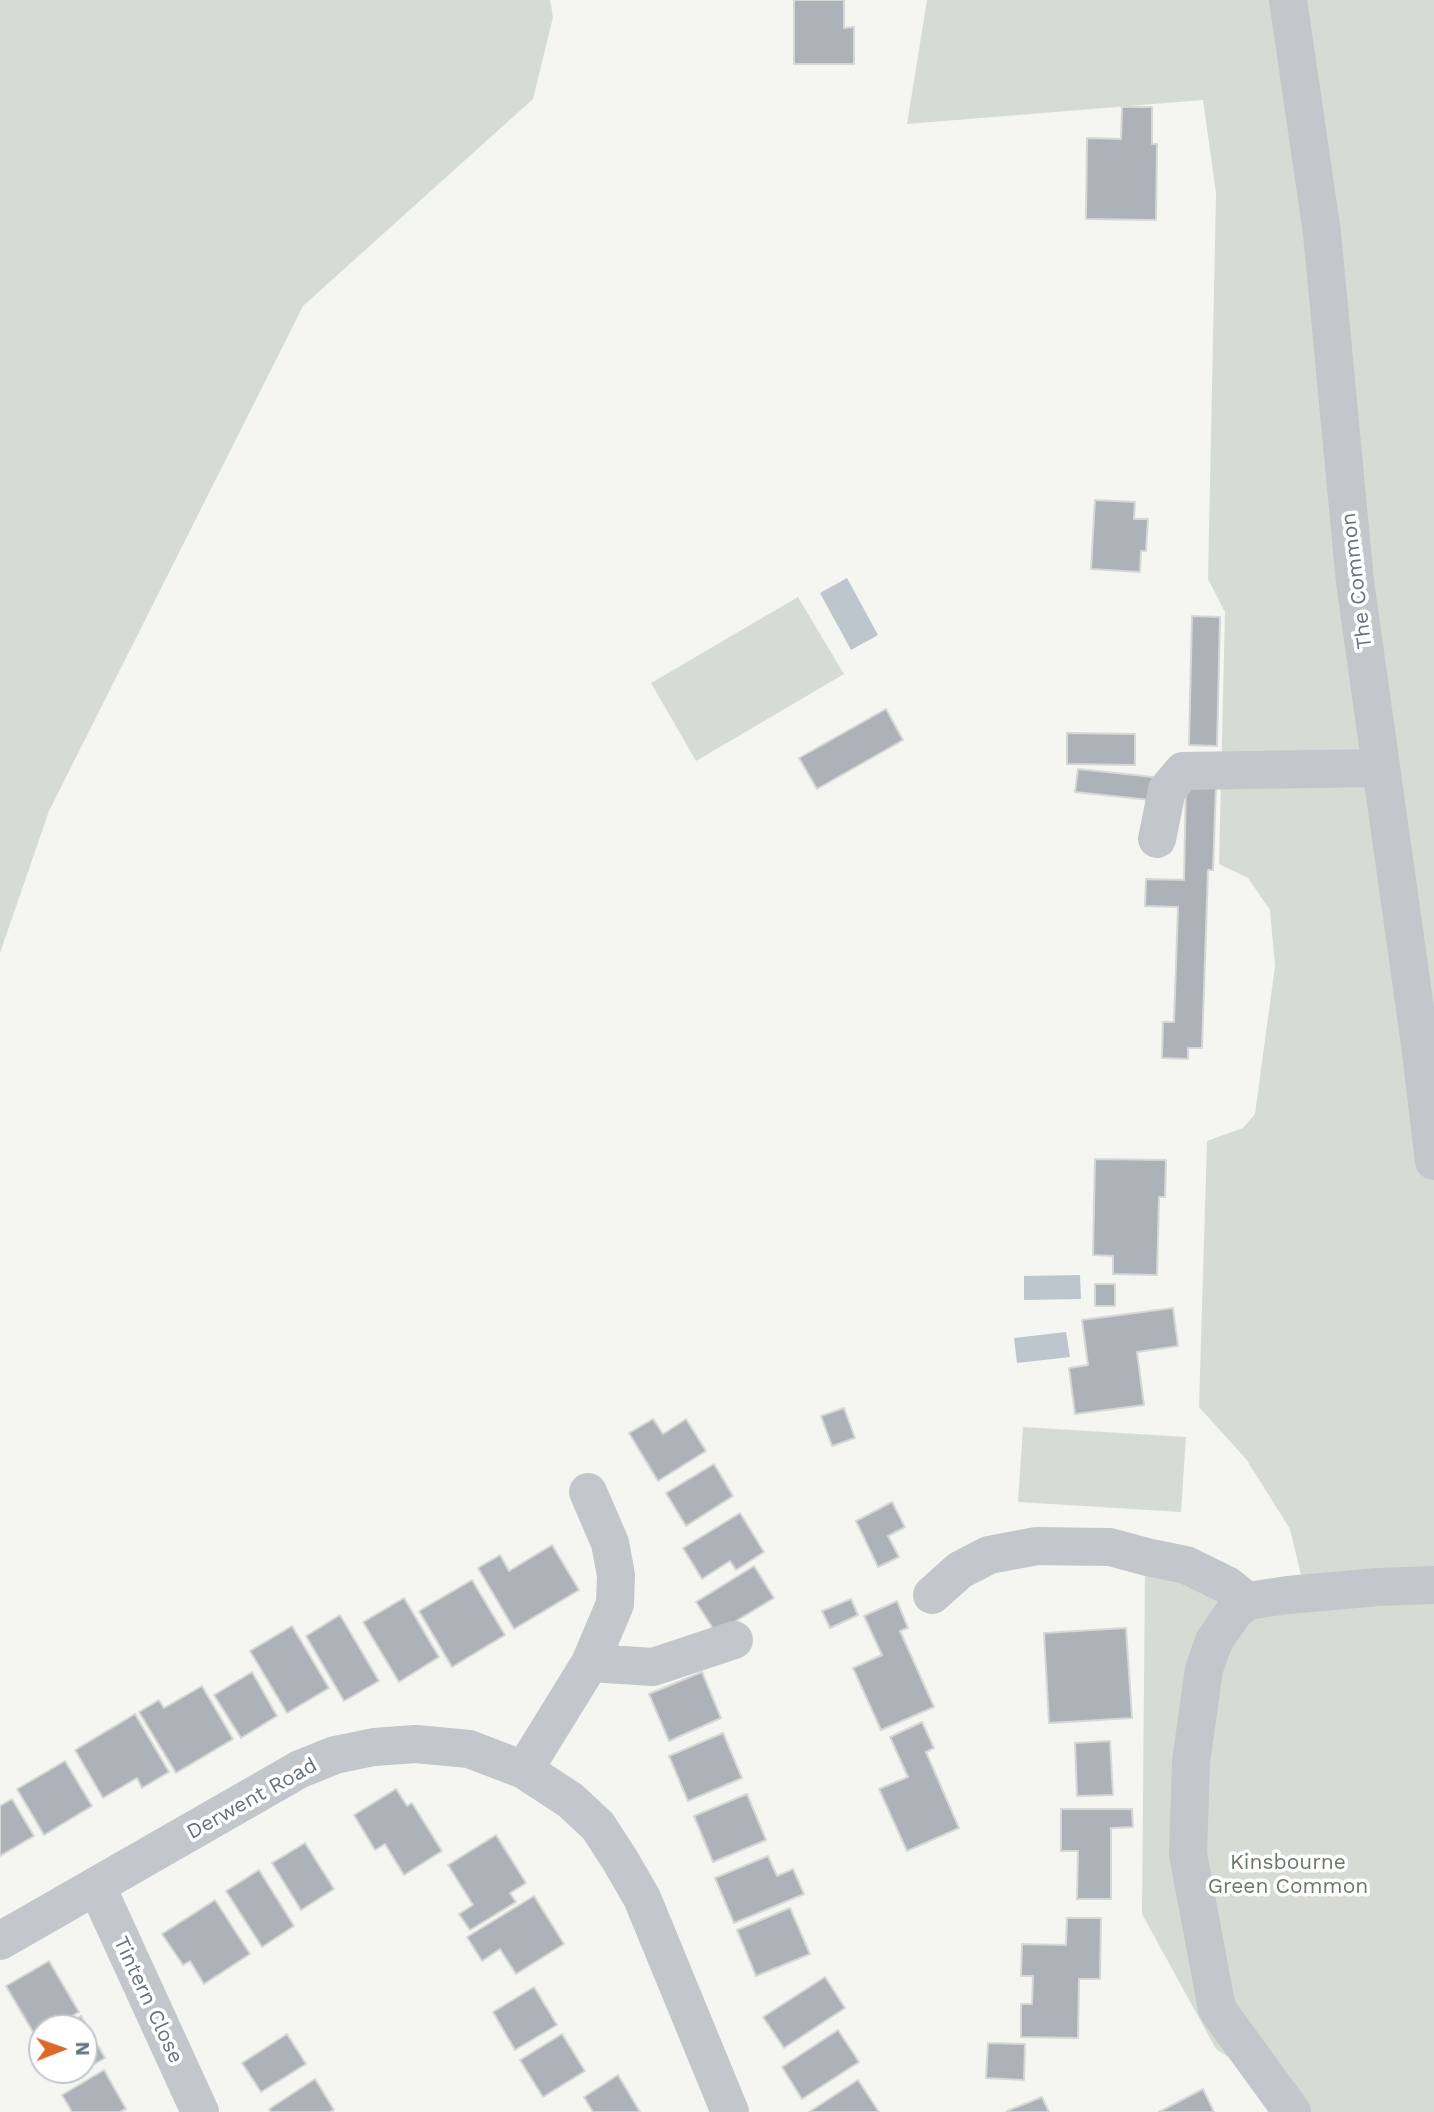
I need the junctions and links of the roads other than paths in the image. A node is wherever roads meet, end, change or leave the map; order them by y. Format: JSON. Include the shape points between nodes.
{"nodes":[{"id":1,"x":1288,"y":0,"type":"edge"},
{"id":2,"x":1380,"y":768,"type":"junction"},
{"id":3,"x":1157,"y":839,"type":"dead end"},
{"id":4,"x":1434,"y":1161,"type":"edge"},
{"id":5,"x":588,"y":1492,"type":"dead end"},
{"id":6,"x":1434,"y":1585,"type":"edge"},
{"id":7,"x":932,"y":1595,"type":"dead end"},
{"id":8,"x":1247,"y":1601,"type":"junction"},
{"id":9,"x":734,"y":1640,"type":"dead end"},
{"id":10,"x":590,"y":1663,"type":"junction"},
{"id":11,"x":524,"y":1770,"type":"junction"},
{"id":12,"x":97,"y":1887,"type":"junction"},
{"id":13,"x":0,"y":1941,"type":"edge"},
{"id":14,"x":200,"y":2112,"type":"edge"},
{"id":15,"x":730,"y":2112,"type":"edge"},
{"id":16,"x":1292,"y":2112,"type":"edge"}],
"edges":[{"from":1,"to":2,"type":"street","name":"The Common","via":[[1322,233],[1355,582]]},
{"from":2,"to":3,"type":"street","via":[[1183,771],[1167,790]]},
{"from":2,"to":4,"type":"street","name":"The Common"},
{"from":5,"to":10,"type":"street","via":[[610,1543],[617,1575],[615,1604]]},
{"from":6,"to":8,"type":"street"},
{"from":7,"to":8,"type":"street","via":[[960,1570],[989,1555],[1037,1546],[1110,1547],[1186,1565],[1227,1585]]},
{"from":8,"to":16,"type":"street","via":[[1214,1641],[1204,1670],[1191,1762],[1188,1854],[1217,2009]]},
{"from":9,"to":10,"type":"street","via":[[653,1667]]},
{"from":10,"to":11,"type":"street"},
{"from":11,"to":12,"type":"street","name":"Derwent Road","via":[[469,1749],[416,1744],[335,1755],[300,1769]]},
{"from":11,"to":15,"type":"street","name":"Derwent Road","via":[[570,1800],[598,1826],[620,1860],[642,1898]]},
{"from":12,"to":13,"type":"street","name":"Derwent Road"},
{"from":12,"to":14,"type":"street","name":"Tintern Close"}]}
